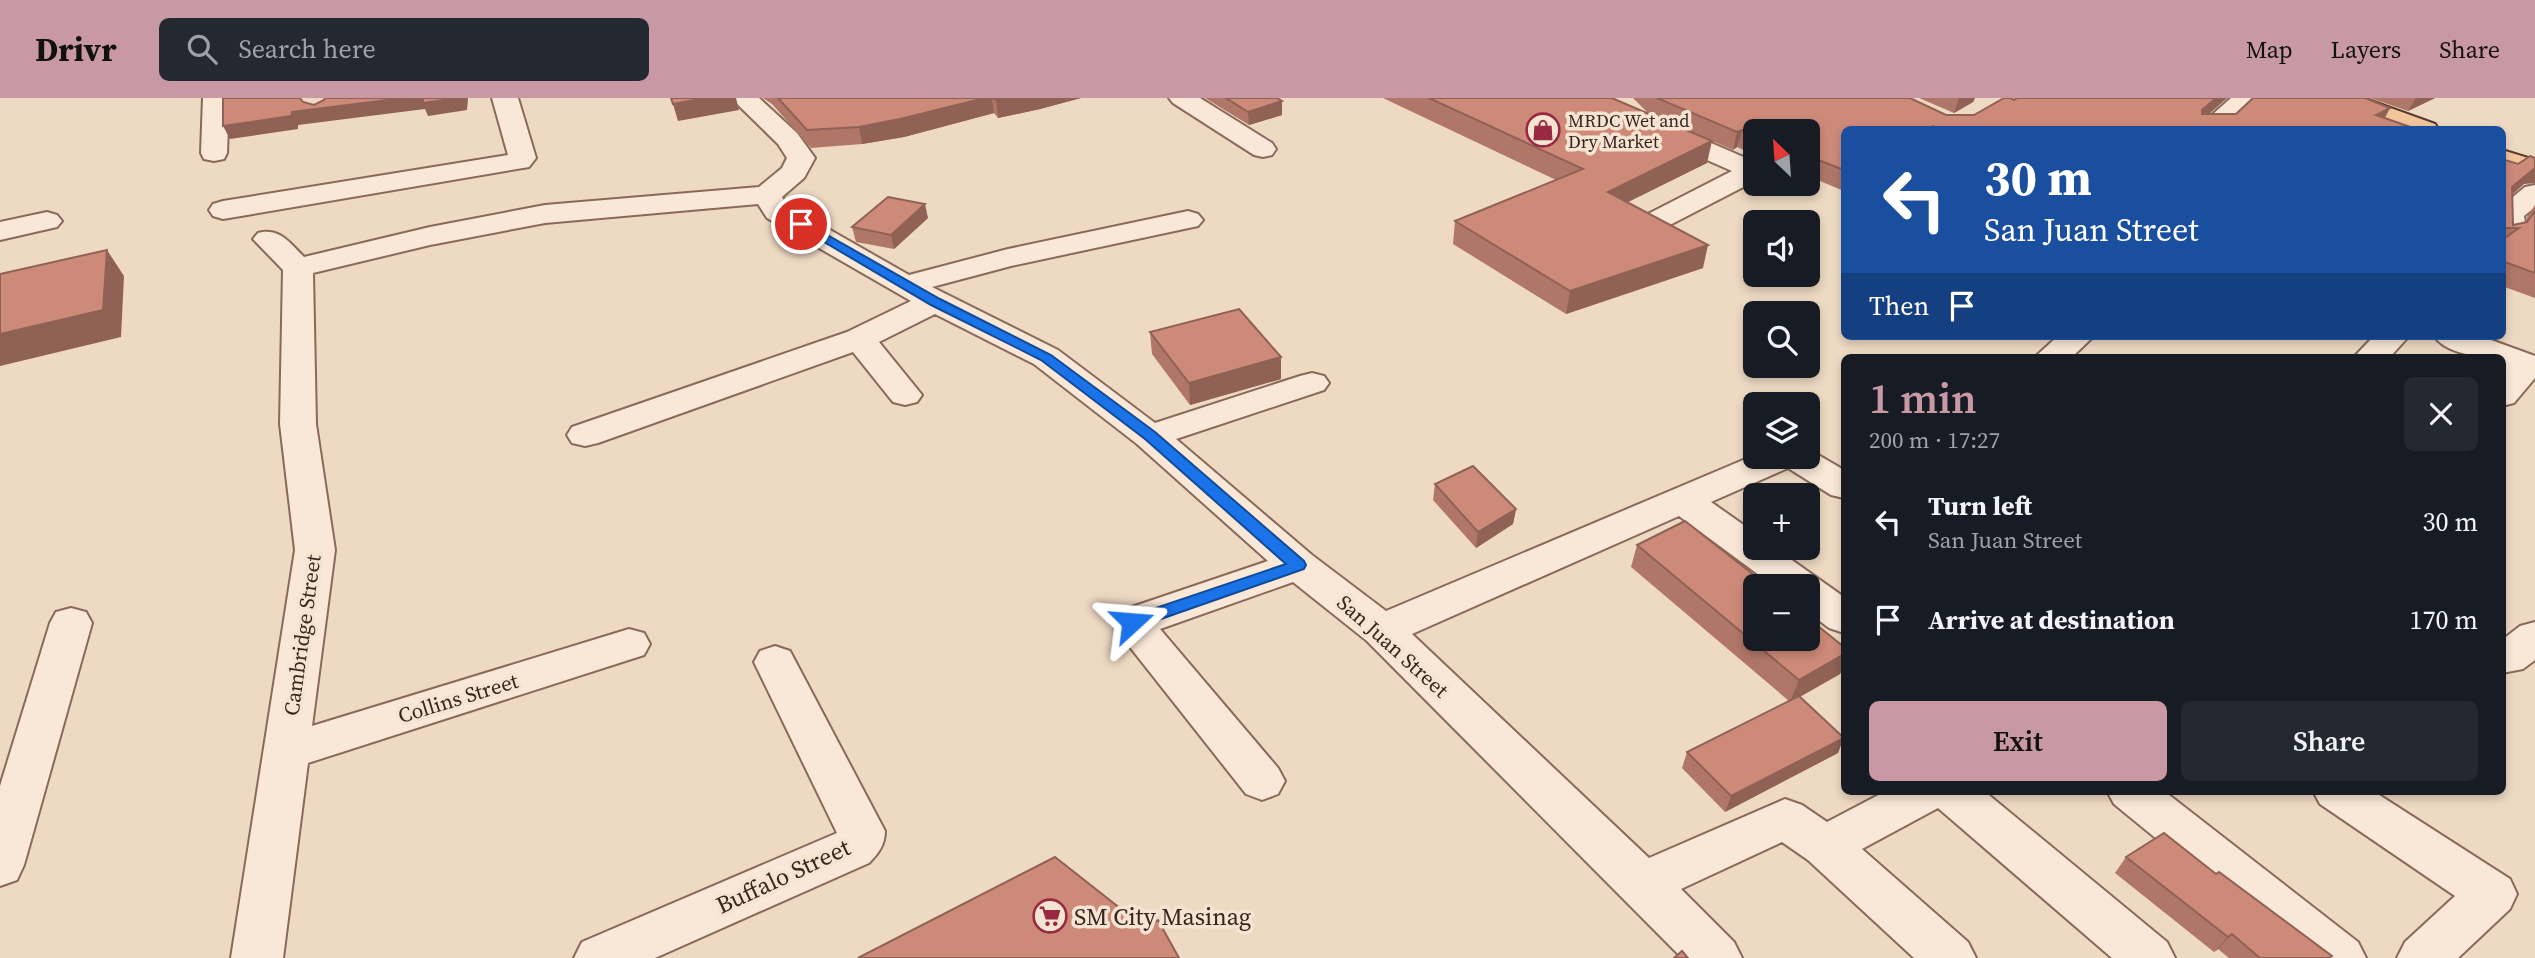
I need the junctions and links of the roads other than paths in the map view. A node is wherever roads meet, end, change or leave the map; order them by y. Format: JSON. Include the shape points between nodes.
{"nodes":[{"id":1,"x":215,"y":98,"type":"edge"},
{"id":2,"x":505,"y":98,"type":"edge"},
{"id":3,"x":744,"y":98,"type":"edge"},
{"id":4,"x":1182,"y":98,"type":"edge"},
{"id":5,"x":1586,"y":98,"type":"edge"},
{"id":6,"x":2247,"y":98,"type":"edge"},
{"id":7,"x":2339,"y":98,"type":"edge"},
{"id":8,"x":2213,"y":126,"type":"edge"},
{"id":9,"x":2415,"y":126,"type":"edge"},
{"id":10,"x":1263,"y":149,"type":"dead end"},
{"id":11,"x":214,"y":153,"type":"dead end"},
{"id":12,"x":2506,"y":159,"type":"edge"},
{"id":13,"x":2535,"y":169,"type":"edge"},
{"id":14,"x":2535,"y":193,"type":"edge"},
{"id":15,"x":768,"y":195,"type":"junction"},
{"id":16,"x":223,"y":209,"type":"dead end"},
{"id":17,"x":1188,"y":220,"type":"dead end"},
{"id":18,"x":47,"y":221,"type":"dead end"},
{"id":19,"x":1654,"y":222,"type":"edge"},
{"id":20,"x":2506,"y":226,"type":"edge"},
{"id":21,"x":0,"y":231,"type":"edge"},
{"id":22,"x":268,"y":239,"type":"dead end"},
{"id":23,"x":298,"y":268,"type":"junction"},
{"id":24,"x":922,"y":293,"type":"junction"},
{"id":25,"x":859,"y":340,"type":"junction"},
{"id":26,"x":2073,"y":340,"type":"edge"},
{"id":27,"x":2389,"y":340,"type":"edge"},
{"id":28,"x":2461,"y":340,"type":"edge"},
{"id":29,"x":2056,"y":354,"type":"edge"},
{"id":30,"x":2374,"y":354,"type":"edge"},
{"id":31,"x":2498,"y":354,"type":"edge"},
{"id":32,"x":2506,"y":357,"type":"edge"},
{"id":33,"x":2530,"y":366,"type":"edge"},
{"id":34,"x":1312,"y":383,"type":"dead end"},
{"id":35,"x":2506,"y":392,"type":"edge"},
{"id":36,"x":905,"y":395,"type":"dead end"},
{"id":37,"x":585,"y":435,"type":"dead end"},
{"id":38,"x":1150,"y":436,"type":"junction"},
{"id":39,"x":1755,"y":469,"type":"edge"},
{"id":40,"x":1815,"y":469,"type":"edge"},
{"id":41,"x":1841,"y":484,"type":"edge"},
{"id":42,"x":1684,"y":501,"type":"junction"},
{"id":43,"x":1298,"y":565,"type":"junction"},
{"id":44,"x":1784,"y":574,"type":"edge"},
{"id":45,"x":1820,"y":600,"type":"edge"},
{"id":46,"x":1841,"y":616,"type":"edge"},
{"id":47,"x":71,"y":623,"type":"dead end"},
{"id":48,"x":1382,"y":630,"type":"junction"},
{"id":49,"x":2535,"y":637,"type":"edge"},
{"id":50,"x":629,"y":644,"type":"dead end"},
{"id":51,"x":2506,"y":658,"type":"edge"},
{"id":52,"x":775,"y":662,"type":"dead end"},
{"id":53,"x":286,"y":752,"type":"junction"},
{"id":54,"x":17,"y":754,"type":"edge"},
{"id":55,"x":1262,"y":781,"type":"dead end"},
{"id":56,"x":1921,"y":795,"type":"edge"},
{"id":57,"x":1956,"y":795,"type":"edge"},
{"id":58,"x":2135,"y":795,"type":"edge"},
{"id":59,"x":2342,"y":795,"type":"edge"},
{"id":60,"x":1825,"y":846,"type":"junction"},
{"id":61,"x":0,"y":865,"type":"edge"},
{"id":62,"x":1643,"y":884,"type":"junction"},
{"id":63,"x":257,"y":958,"type":"edge"},
{"id":64,"x":600,"y":958,"type":"edge"},
{"id":65,"x":1716,"y":958,"type":"edge"},
{"id":66,"x":1950,"y":958,"type":"edge"},
{"id":67,"x":2149,"y":958,"type":"edge"},
{"id":68,"x":2340,"y":958,"type":"edge"},
{"id":69,"x":2423,"y":958,"type":"edge"}],
"edges":[{"from":1,"to":11,"type":"street"},
{"from":2,"to":16,"type":"street","via":[[522,158],[519,161]]},
{"from":3,"to":15,"type":"street","via":[[788,139],[801,158],[794,173]]},
{"from":4,"to":10,"type":"street"},
{"from":5,"to":19,"type":"street","via":[[1754,171]]},
{"from":6,"to":8,"type":"street"},
{"from":7,"to":9,"type":"main road"},
{"from":12,"to":13,"type":"main road"},
{"from":14,"to":20,"type":"street","via":[[2517,206]]},
{"from":15,"to":23,"type":"street","via":[[545,214]]},
{"from":15,"to":24,"type":"street","name":"San Juan Street","via":[[777,212]]},
{"from":17,"to":24,"type":"street","via":[[1008,258]]},
{"from":18,"to":21,"type":"street"},
{"from":22,"to":23,"type":"street"},
{"from":23,"to":53,"type":"street","name":"Cambridge Street","via":[[298,424],[315,550]]},
{"from":24,"to":25,"type":"street"},
{"from":24,"to":38,"type":"street","name":"San Juan Street","via":[[1046,358]]},
{"from":25,"to":36,"type":"street"},
{"from":25,"to":37,"type":"street"},
{"from":26,"to":29,"type":"street"},
{"from":27,"to":30,"type":"street"},
{"from":28,"to":31,"type":"street"},
{"from":32,"to":33,"type":"street"},
{"from":33,"to":35,"type":"street"},
{"from":34,"to":38,"type":"street"},
{"from":38,"to":43,"type":"street","name":"San Juan Street"},
{"from":39,"to":42,"type":"street"},
{"from":40,"to":41,"type":"street"},
{"from":42,"to":44,"type":"street"},
{"from":42,"to":48,"type":"street"},
{"from":43,"to":48,"type":"street","name":"San Juan Street"},
{"from":43,"to":55,"type":"street","via":[[1132,622]]},
{"from":45,"to":46,"type":"street"},
{"from":47,"to":54,"type":"street"},
{"from":48,"to":62,"type":"street","name":"San Juan Street"},
{"from":49,"to":51,"type":"street"},
{"from":50,"to":53,"type":"street","name":"Collins Street"},
{"from":52,"to":64,"type":"street","name":"Buffalo Street","via":[[861,831],[861,840],[852,849]]},
{"from":53,"to":63,"type":"street","name":"Cambridge Street"},
{"from":54,"to":61,"type":"street"},
{"from":56,"to":60,"type":"street"},
{"from":57,"to":67,"type":"street"},
{"from":58,"to":68,"type":"street"},
{"from":59,"to":69,"type":"street","via":[[2491,894]]},
{"from":60,"to":62,"type":"street","via":[[1785,819]]},
{"from":60,"to":66,"type":"street"},
{"from":62,"to":65,"type":"street","name":"San Juan Street"}]}
